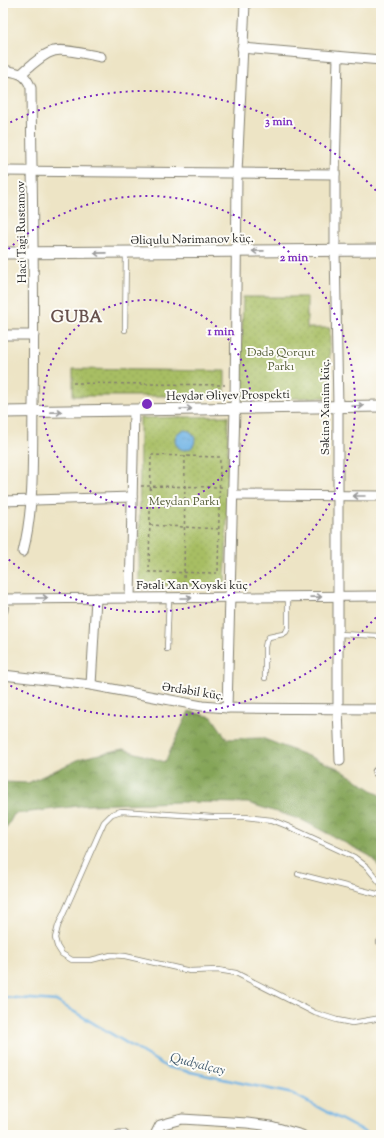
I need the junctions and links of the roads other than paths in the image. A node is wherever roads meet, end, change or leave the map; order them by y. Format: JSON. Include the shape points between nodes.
{"nodes":[{"id":1,"x":245,"y":3,"type":"edge"},
{"id":2,"x":242,"y":48,"type":"junction"},
{"id":3,"x":101,"y":57,"type":"dead end"},
{"id":4,"x":338,"y":57,"type":"junction"},
{"id":5,"x":381,"y":60,"type":"edge"},
{"id":6,"x":3,"y":70,"type":"edge"},
{"id":7,"x":21,"y":74,"type":"junction"},
{"id":8,"x":3,"y":171,"type":"edge"},
{"id":9,"x":32,"y":171,"type":"junction"},
{"id":10,"x":237,"y":173,"type":"junction"},
{"id":11,"x":335,"y":174,"type":"junction"},
{"id":12,"x":335,"y":250,"type":"junction"},
{"id":13,"x":381,"y":250,"type":"edge"},
{"id":14,"x":236,"y":251,"type":"junction"},
{"id":15,"x":126,"y":252,"type":"junction"},
{"id":16,"x":3,"y":253,"type":"edge"},
{"id":17,"x":33,"y":253,"type":"junction"},
{"id":18,"x":125,"y":330,"type":"dead end"},
{"id":19,"x":3,"y":335,"type":"edge"},
{"id":20,"x":34,"y":335,"type":"junction"},
{"id":21,"x":381,"y":406,"type":"edge"},
{"id":22,"x":338,"y":407,"type":"junction"},
{"id":23,"x":235,"y":408,"type":"junction"},
{"id":24,"x":134,"y":410,"type":"junction"},
{"id":25,"x":3,"y":412,"type":"edge"},
{"id":26,"x":32,"y":412,"type":"junction"},
{"id":27,"x":233,"y":491,"type":"junction"},
{"id":28,"x":337,"y":496,"type":"junction"},
{"id":29,"x":381,"y":496,"type":"edge"},
{"id":30,"x":132,"y":497,"type":"junction"},
{"id":31,"x":31,"y":500,"type":"junction"},
{"id":32,"x":3,"y":501,"type":"edge"},
{"id":33,"x":23,"y":552,"type":"dead end"},
{"id":34,"x":338,"y":596,"type":"junction"},
{"id":35,"x":381,"y":596,"type":"edge"},
{"id":36,"x":288,"y":597,"type":"junction"},
{"id":37,"x":96,"y":598,"type":"junction"},
{"id":38,"x":130,"y":598,"type":"junction"},
{"id":39,"x":169,"y":598,"type":"junction"},
{"id":40,"x":230,"y":598,"type":"junction"},
{"id":41,"x":4,"y":599,"type":"edge"},
{"id":42,"x":3,"y":610,"type":"edge"},
{"id":43,"x":338,"y":634,"type":"junction"},
{"id":44,"x":381,"y":636,"type":"edge"},
{"id":45,"x":168,"y":649,"type":"dead end"},
{"id":46,"x":3,"y":675,"type":"edge"},
{"id":47,"x":265,"y":678,"type":"dead end"},
{"id":48,"x":91,"y":685,"type":"junction"},
{"id":49,"x":227,"y":708,"type":"junction"},
{"id":50,"x":338,"y":709,"type":"junction"},
{"id":51,"x":381,"y":709,"type":"edge"},
{"id":52,"x":340,"y":761,"type":"dead end"},
{"id":53,"x":298,"y":874,"type":"dead end"},
{"id":54,"x":381,"y":884,"type":"edge"},
{"id":55,"x":381,"y":895,"type":"edge"},
{"id":56,"x":381,"y":1018,"type":"edge"},
{"id":57,"x":154,"y":1134,"type":"edge"},
{"id":58,"x":118,"y":1135,"type":"edge"},
{"id":59,"x":124,"y":1135,"type":"edge"},
{"id":60,"x":302,"y":1135,"type":"edge"}],
"edges":[{"from":1,"to":2,"type":"street"},
{"from":2,"to":4,"type":"street"},
{"from":2,"to":10,"type":"street"},
{"from":3,"to":7,"type":"street","via":[[62,50],[54,51],[46,54]]},
{"from":4,"to":5,"type":"street"},
{"from":4,"to":11,"type":"street","name":"Səkinə Xanim küç."},
{"from":6,"to":7,"type":"street"},
{"from":7,"to":9,"type":"street","name":"Haci Tagi Rustamov","via":[[28,79],[31,88]]},
{"from":8,"to":9,"type":"street"},
{"from":9,"to":10,"type":"street"},
{"from":9,"to":17,"type":"street","name":"Haci Tagi Rustamov"},
{"from":10,"to":11,"type":"street"},
{"from":10,"to":14,"type":"street"},
{"from":11,"to":12,"type":"street","name":"Səkinə Xanim küç."},
{"from":12,"to":13,"type":"street","name":"Əliqulu Nərimanov küç."},
{"from":12,"to":14,"type":"street","name":"Əliqulu Nərimanov küç.","one_way":true},
{"from":12,"to":22,"type":"street","name":"Səkinə Xanim küç."},
{"from":14,"to":15,"type":"street","name":"Əliqulu Nərimanov küç."},
{"from":14,"to":23,"type":"street"},
{"from":15,"to":17,"type":"street","name":"Əliqulu Nərimanov küç.","one_way":true},
{"from":15,"to":18,"type":"lane"},
{"from":16,"to":17,"type":"street","name":"Əliqulu Nərimanov küç."},
{"from":17,"to":20,"type":"street","name":"Haci Tagi Rustamov"},
{"from":19,"to":20,"type":"street"},
{"from":20,"to":26,"type":"street","name":"Haci Tagi Rustamov"},
{"from":22,"to":21,"type":"street","name":"Heydər Əliyev Prospekti","one_way":true},
{"from":22,"to":23,"type":"street","name":"Heydər Əliyev Prospekti"},
{"from":22,"to":28,"type":"street","name":"Səkinə Xanim küç."},
{"from":24,"to":23,"type":"street","name":"Heydər Əliyev Prospekti","one_way":true},
{"from":23,"to":27,"type":"street"},
{"from":26,"to":24,"type":"street","name":"Heydər Əliyev Prospekti","one_way":true},
{"from":24,"to":30,"type":"street"},
{"from":25,"to":26,"type":"street","name":"Heydər Əliyev Prospekti"},
{"from":26,"to":31,"type":"street","name":"Haci Tagi Rustamov"},
{"from":27,"to":28,"type":"street"},
{"from":27,"to":40,"type":"street"},
{"from":29,"to":28,"type":"street","one_way":true},
{"from":28,"to":34,"type":"street","name":"Səkinə Xanim küç."},
{"from":30,"to":31,"type":"street"},
{"from":30,"to":38,"type":"street"},
{"from":31,"to":32,"type":"street"},
{"from":31,"to":33,"type":"street","name":"Haci Tagi Rustamov","via":[[28,533]]},
{"from":34,"to":35,"type":"street","name":"Fətəli Xan Xoyski küç"},
{"from":36,"to":34,"type":"street","name":"Fətəli Xan Xoyski küç","one_way":true},
{"from":34,"to":43,"type":"street","name":"Səkinə Xanim küç."},
{"from":36,"to":40,"type":"street","name":"Fətəli Xan Xoyski küç"},
{"from":36,"to":47,"type":"lane","via":[[288,628],[283,634],[269,637],[266,642]]},
{"from":37,"to":38,"type":"street","name":"Fətəli Xan Xoyski küç"},
{"from":41,"to":37,"type":"street","name":"Fətəli Xan Xoyski küç","one_way":true},
{"from":37,"to":48,"type":"street"},
{"from":38,"to":39,"type":"street","name":"Fətəli Xan Xoyski küç"},
{"from":39,"to":40,"type":"street","name":"Fətəli Xan Xoyski küç","one_way":true},
{"from":39,"to":45,"type":"lane"},
{"from":40,"to":49,"type":"street"},
{"from":41,"to":42,"type":"street"},
{"from":43,"to":44,"type":"lane"},
{"from":43,"to":50,"type":"street","name":"Səkinə Xanim küç."},
{"from":46,"to":48,"type":"street","name":"Ərdəbil küç."},
{"from":48,"to":49,"type":"street","name":"Ərdəbil küç.","via":[[202,706]]},
{"from":49,"to":50,"type":"street","name":"Ərdəbil küç."},
{"from":50,"to":51,"type":"street","name":"Ərdəbil küç."},
{"from":50,"to":52,"type":"street","name":"Səkinə Xanim küç."},
{"from":53,"to":55,"type":"lane"},
{"from":54,"to":56,"type":"lane","via":[[367,866],[354,857],[272,820],[121,811],[112,814],[104,822],[55,938],[62,954],[72,960],[91,960],[111,955],[125,956],[190,971],[218,970],[236,973],[315,1013],[352,1023]]},
{"from":57,"to":60,"type":"street","via":[[160,1125],[182,1119],[271,1126]]},
{"from":58,"to":59,"type":"street"}]}
